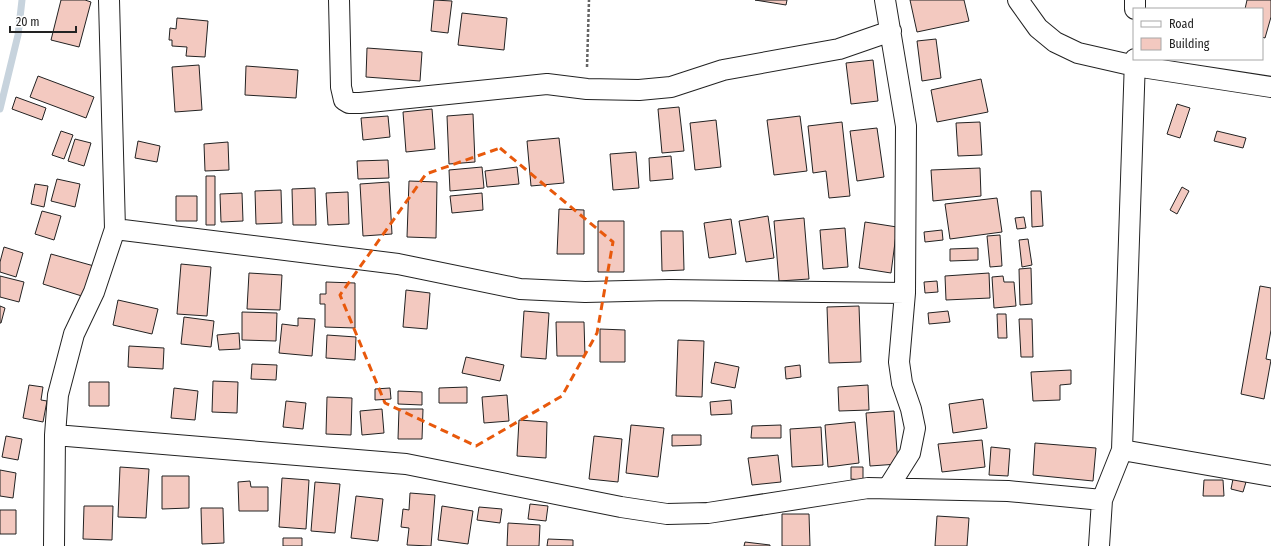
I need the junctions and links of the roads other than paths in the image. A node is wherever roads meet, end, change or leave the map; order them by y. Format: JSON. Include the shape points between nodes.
{"nodes":[{"id":1,"x":109,"y":0,"type":"edge"},
{"id":2,"x":339,"y":0,"type":"edge"},
{"id":3,"x":885,"y":0,"type":"edge"},
{"id":4,"x":1018,"y":0,"type":"edge"},
{"id":5,"x":891,"y":31,"type":"junction"},
{"id":6,"x":1135,"y":62,"type":"edge"},
{"id":7,"x":1271,"y":87,"type":"edge"},
{"id":8,"x":115,"y":229,"type":"junction"},
{"id":9,"x":905,"y":293,"type":"junction"},
{"id":10,"x":55,"y":435,"type":"junction"},
{"id":11,"x":1122,"y":450,"type":"junction"},
{"id":12,"x":1271,"y":476,"type":"edge"},
{"id":13,"x":888,"y":488,"type":"junction"},
{"id":14,"x":1102,"y":500,"type":"junction"},
{"id":15,"x":54,"y":546,"type":"edge"},
{"id":16,"x":1099,"y":546,"type":"edge"}],
"edges":[{"from":1,"to":8,"type":"street"},
{"from":2,"to":5,"type":"street","via":[[341,87],[344,100],[349,103],[547,84],[587,89],[639,90],[671,87],[723,70],[839,49]]},
{"from":3,"to":5,"type":"street"},
{"from":4,"to":6,"type":"street","via":[[1038,28],[1055,42],[1078,53]]},
{"from":5,"to":9,"type":"street","via":[[906,126]]},
{"from":6,"to":7,"type":"street"},
{"from":6,"to":11,"type":"street"},
{"from":8,"to":9,"type":"street","via":[[398,264],[520,289],[585,292],[669,290]]},
{"from":8,"to":10,"type":"street","via":[[94,292],[74,334],[58,395]]},
{"from":9,"to":13,"type":"street","via":[[899,362],[902,383],[915,428],[910,453]]},
{"from":10,"to":13,"type":"street","via":[[406,464],[667,514],[708,513],[868,488]]},
{"from":10,"to":15,"type":"street"},
{"from":11,"to":12,"type":"street"},
{"from":11,"to":14,"type":"street"},
{"from":13,"to":14,"type":"street","via":[[1008,491]]},
{"from":14,"to":16,"type":"street"}]}
